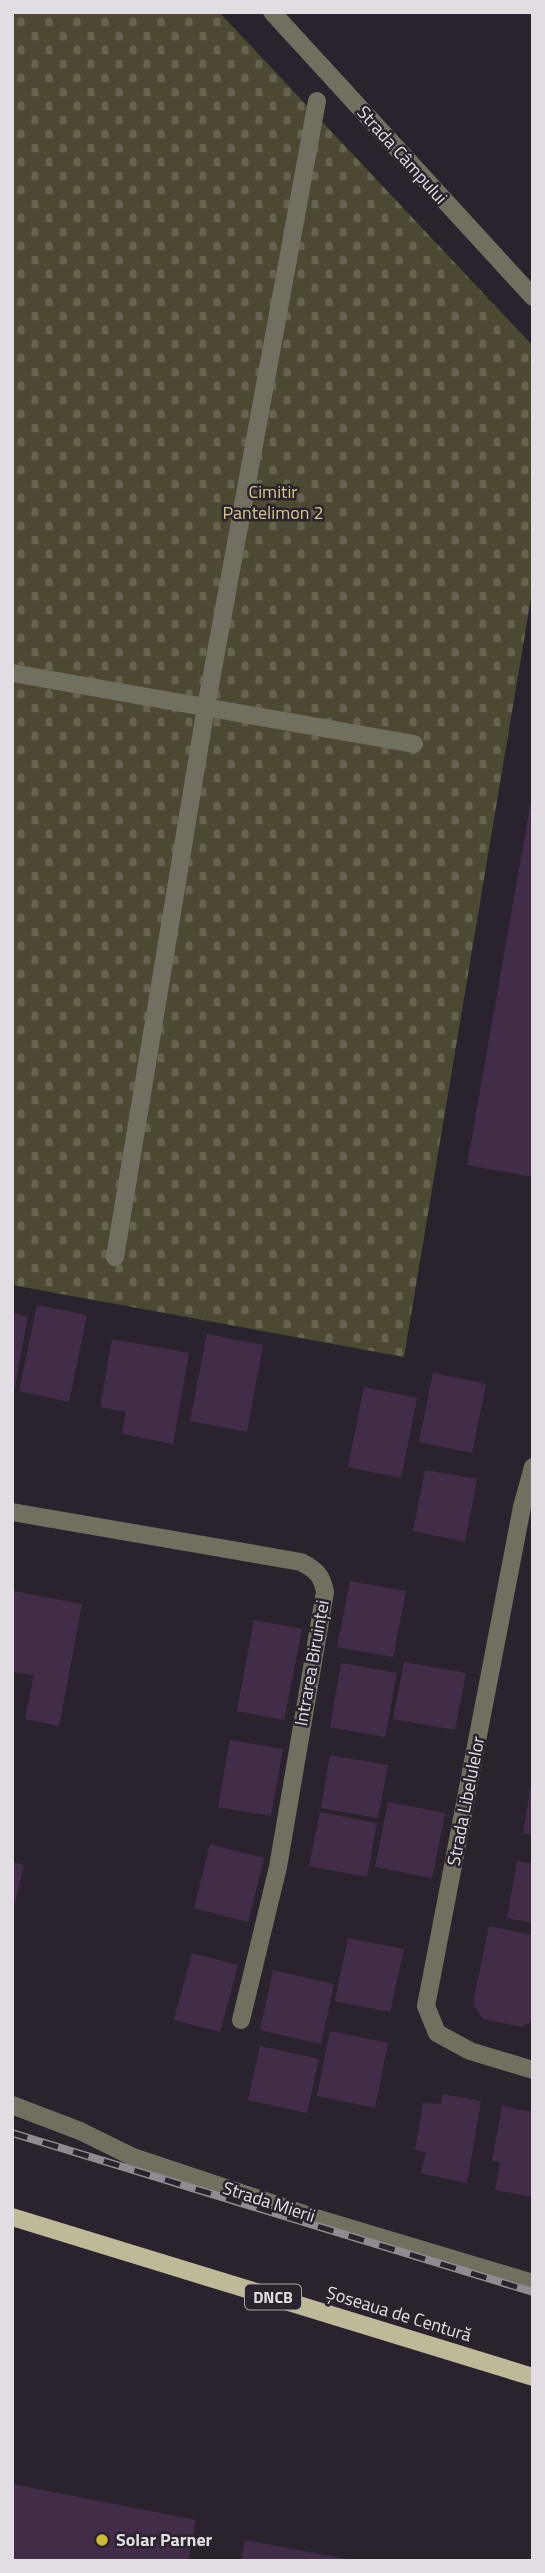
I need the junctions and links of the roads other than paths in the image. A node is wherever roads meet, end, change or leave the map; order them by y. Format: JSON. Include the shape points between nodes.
{"nodes":[{"id":1,"x":272,"y":12,"type":"edge"},
{"id":2,"x":317,"y":101,"type":"dead end"},
{"id":3,"x":533,"y":297,"type":"edge"},
{"id":4,"x":12,"y":673,"type":"edge"},
{"id":5,"x":206,"y":707,"type":"junction"},
{"id":6,"x":414,"y":744,"type":"dead end"},
{"id":7,"x":115,"y":1257,"type":"dead end"},
{"id":8,"x":533,"y":1467,"type":"edge"},
{"id":9,"x":13,"y":1516,"type":"edge"},
{"id":10,"x":241,"y":2020,"type":"dead end"},
{"id":11,"x":533,"y":2070,"type":"edge"},
{"id":12,"x":12,"y":2105,"type":"edge"},
{"id":13,"x":12,"y":2217,"type":"edge"},
{"id":14,"x":533,"y":2283,"type":"edge"},
{"id":15,"x":533,"y":2377,"type":"edge"}],
"edges":[{"from":1,"to":3,"type":"street","name":"Strada Câmpului"},
{"from":2,"to":5,"type":"street"},
{"from":4,"to":5,"type":"street"},
{"from":5,"to":6,"type":"street"},
{"from":5,"to":7,"type":"street"},
{"from":8,"to":11,"type":"street","name":"Strada Libelulelor","via":[[426,2006],[437,2033],[470,2051]]},
{"from":9,"to":10,"type":"street","name":"Intrarea Biruinței","via":[[302,1562],[323,1580],[325,1592],[278,1867]]},
{"from":12,"to":14,"type":"street","name":"Strada Mierii","via":[[133,2157]]},
{"from":13,"to":15,"type":"main road","name":"Șoseaua de Centură","number":"DNCB"}]}
